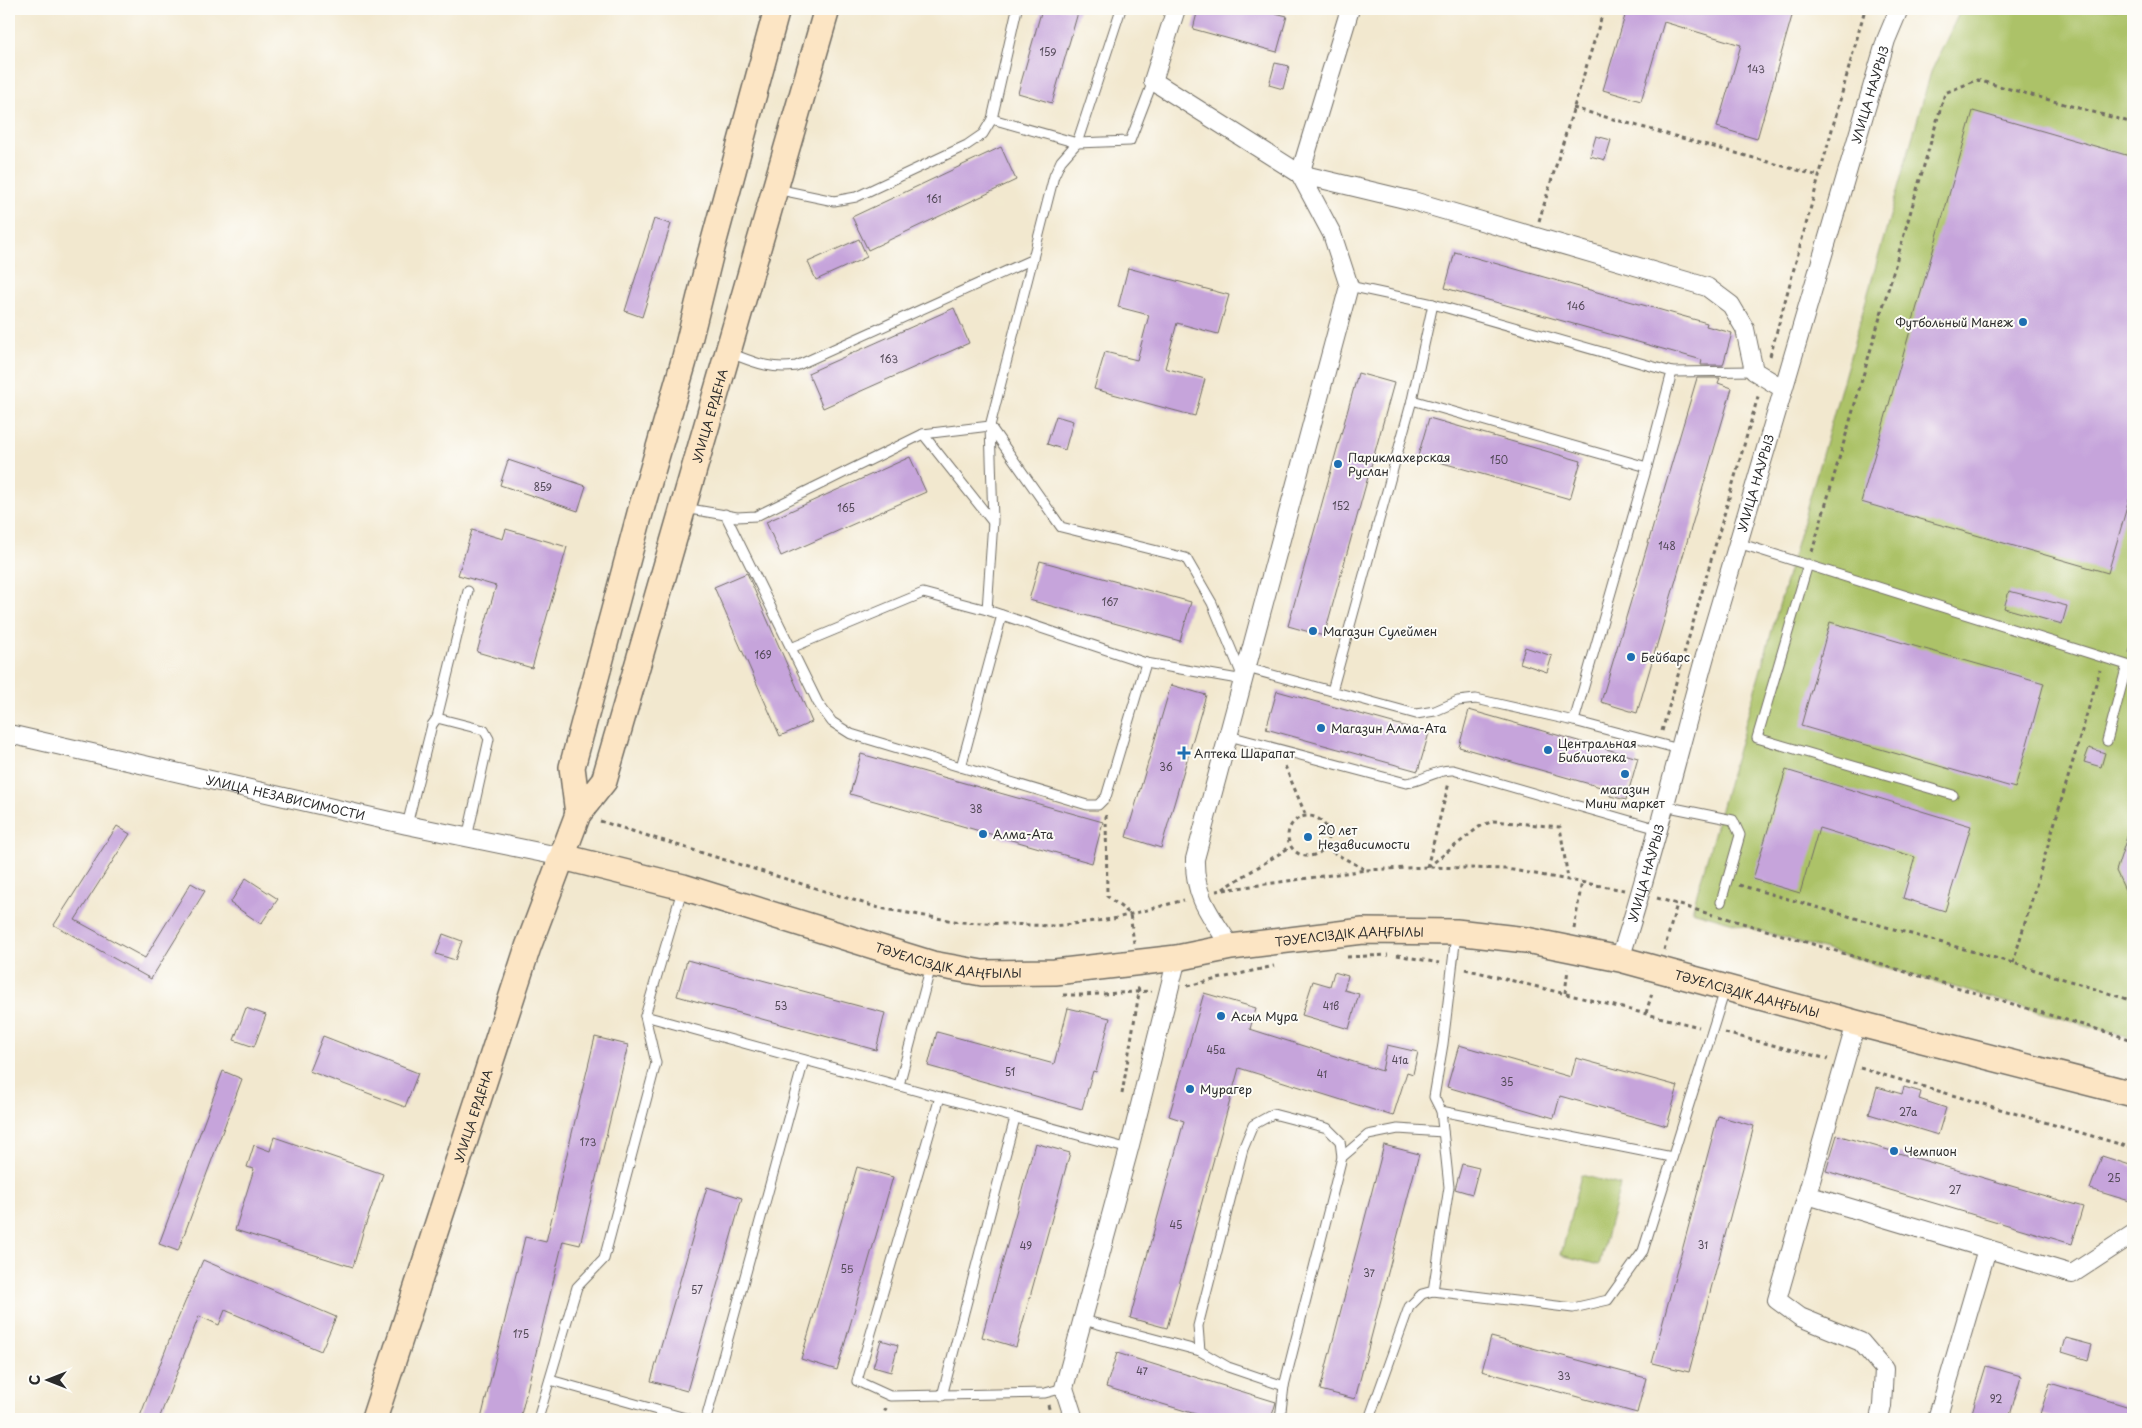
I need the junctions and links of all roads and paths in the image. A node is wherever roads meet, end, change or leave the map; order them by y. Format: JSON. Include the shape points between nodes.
{"nodes":[{"id":1,"x":777,"y":9,"type":"edge"},
{"id":2,"x":827,"y":9,"type":"edge"},
{"id":3,"x":1017,"y":9,"type":"edge"},
{"id":4,"x":1121,"y":9,"type":"edge"},
{"id":5,"x":1176,"y":9,"type":"edge"},
{"id":6,"x":1350,"y":9,"type":"edge"},
{"id":7,"x":1604,"y":9,"type":"edge"},
{"id":8,"x":1899,"y":9,"type":"edge"},
{"id":9,"x":1153,"y":81,"type":"junction"},
{"id":10,"x":1573,"y":108,"type":"junction"},
{"id":11,"x":992,"y":119,"type":"junction"},
{"id":12,"x":2133,"y":123,"type":"edge"},
{"id":13,"x":1077,"y":144,"type":"junction"},
{"id":14,"x":1300,"y":174,"type":"junction"},
{"id":15,"x":1819,"y":176,"type":"dead end"},
{"id":16,"x":776,"y":189,"type":"junction"},
{"id":17,"x":1534,"y":236,"type":"junction"},
{"id":18,"x":1033,"y":259,"type":"junction"},
{"id":19,"x":1349,"y":286,"type":"junction"},
{"id":20,"x":1433,"y":304,"type":"junction"},
{"id":21,"x":728,"y":352,"type":"junction"},
{"id":22,"x":1754,"y":371,"type":"junction"},
{"id":23,"x":1672,"y":372,"type":"junction"},
{"id":24,"x":1782,"y":388,"type":"junction"},
{"id":25,"x":1412,"y":400,"type":"junction"},
{"id":26,"x":990,"y":426,"type":"junction"},
{"id":27,"x":923,"y":434,"type":"junction"},
{"id":28,"x":1647,"y":467,"type":"junction"},
{"id":29,"x":683,"y":508,"type":"junction"},
{"id":30,"x":725,"y":514,"type":"junction"},
{"id":31,"x":993,"y":521,"type":"junction"},
{"id":32,"x":1738,"y":542,"type":"junction"},
{"id":33,"x":1808,"y":564,"type":"junction"},
{"id":34,"x":468,"y":591,"type":"dead end"},
{"id":35,"x":987,"y":610,"type":"junction"},
{"id":36,"x":1002,"y":616,"type":"junction"},
{"id":37,"x":791,"y":648,"type":"junction"},
{"id":38,"x":2104,"y":658,"type":"junction"},
{"id":39,"x":1146,"y":664,"type":"junction"},
{"id":40,"x":1245,"y":674,"type":"junction"},
{"id":41,"x":1332,"y":691,"type":"junction"},
{"id":42,"x":437,"y":718,"type":"junction"},
{"id":43,"x":1574,"y":721,"type":"junction"},
{"id":44,"x":9,"y":734,"type":"edge"},
{"id":45,"x":1229,"y":736,"type":"junction"},
{"id":46,"x":2107,"y":742,"type":"dead end"},
{"id":47,"x":1279,"y":749,"type":"junction"},
{"id":48,"x":1679,"y":749,"type":"junction"},
{"id":49,"x":961,"y":767,"type":"junction"},
{"id":50,"x":1453,"y":770,"type":"junction"},
{"id":51,"x":1953,"y":795,"type":"dead end"},
{"id":52,"x":1106,"y":797,"type":"junction"},
{"id":53,"x":1664,"y":806,"type":"junction"},
{"id":54,"x":578,"y":814,"type":"junction"},
{"id":55,"x":1306,"y":816,"type":"junction"},
{"id":56,"x":407,"y":826,"type":"junction"},
{"id":57,"x":1658,"y":829,"type":"junction"},
{"id":58,"x":466,"y":838,"type":"junction"},
{"id":59,"x":1290,"y":847,"type":"junction"},
{"id":60,"x":1325,"y":848,"type":"junction"},
{"id":61,"x":563,"y":858,"type":"junction"},
{"id":62,"x":1427,"y":867,"type":"junction"},
{"id":63,"x":1366,"y":870,"type":"junction"},
{"id":64,"x":1568,"y":879,"type":"junction"},
{"id":65,"x":1727,"y":881,"type":"junction"},
{"id":66,"x":683,"y":887,"type":"junction"},
{"id":67,"x":1222,"y":890,"type":"junction"},
{"id":68,"x":1641,"y":893,"type":"junction"},
{"id":69,"x":1199,"y":896,"type":"junction"},
{"id":70,"x":1721,"y":902,"type":"dead end"},
{"id":71,"x":1130,"y":914,"type":"junction"},
{"id":72,"x":1456,"y":932,"type":"junction"},
{"id":73,"x":1231,"y":947,"type":"junction"},
{"id":74,"x":1339,"y":957,"type":"dead end"},
{"id":75,"x":1177,"y":958,"type":"junction"},
{"id":76,"x":1620,"y":959,"type":"junction"},
{"id":77,"x":1137,"y":962,"type":"junction"},
{"id":78,"x":2013,"y":963,"type":"junction"},
{"id":79,"x":932,"y":964,"type":"junction"},
{"id":80,"x":1281,"y":964,"type":"dead end"},
{"id":81,"x":1452,"y":966,"type":"junction"},
{"id":82,"x":1726,"y":988,"type":"junction"},
{"id":83,"x":1169,"y":989,"type":"junction"},
{"id":84,"x":1139,"y":993,"type":"junction"},
{"id":85,"x":1057,"y":994,"type":"dead end"},
{"id":86,"x":2133,"y":1001,"type":"edge"},
{"id":87,"x":645,"y":1016,"type":"junction"},
{"id":88,"x":1856,"y":1023,"type":"junction"},
{"id":89,"x":1713,"y":1030,"type":"junction"},
{"id":90,"x":2133,"y":1040,"type":"edge"},
{"id":91,"x":804,"y":1060,"type":"junction"},
{"id":92,"x":1845,"y":1064,"type":"junction"},
{"id":93,"x":899,"y":1085,"type":"junction"},
{"id":94,"x":2133,"y":1094,"type":"edge"},
{"id":95,"x":940,"y":1097,"type":"junction"},
{"id":96,"x":1122,"y":1098,"type":"dead end"},
{"id":97,"x":1441,"y":1111,"type":"junction"},
{"id":98,"x":1015,"y":1118,"type":"junction"},
{"id":99,"x":1443,"y":1132,"type":"junction"},
{"id":100,"x":2133,"y":1148,"type":"edge"},
{"id":101,"x":1129,"y":1149,"type":"junction"},
{"id":102,"x":1342,"y":1157,"type":"junction"},
{"id":103,"x":1672,"y":1157,"type":"junction"},
{"id":104,"x":1807,"y":1195,"type":"junction"},
{"id":105,"x":2133,"y":1234,"type":"edge"},
{"id":106,"x":1987,"y":1249,"type":"junction"},
{"id":107,"x":1433,"y":1291,"type":"junction"},
{"id":108,"x":1083,"y":1320,"type":"junction"},
{"id":109,"x":1200,"y":1351,"type":"junction"},
{"id":110,"x":550,"y":1380,"type":"junction"},
{"id":111,"x":1284,"y":1386,"type":"junction"},
{"id":112,"x":1064,"y":1388,"type":"junction"},
{"id":113,"x":1045,"y":1393,"type":"junction"},
{"id":114,"x":942,"y":1396,"type":"junction"},
{"id":115,"x":374,"y":1419,"type":"edge"},
{"id":116,"x":538,"y":1419,"type":"edge"},
{"id":117,"x":689,"y":1419,"type":"edge"},
{"id":118,"x":706,"y":1419,"type":"edge"},
{"id":119,"x":1052,"y":1419,"type":"edge"},
{"id":120,"x":1074,"y":1419,"type":"edge"},
{"id":121,"x":1280,"y":1419,"type":"edge"},
{"id":122,"x":1369,"y":1419,"type":"edge"},
{"id":123,"x":1879,"y":1419,"type":"edge"},
{"id":124,"x":1938,"y":1419,"type":"edge"}],
"edges":[{"from":1,"to":54,"type":"street","name":"УЛИЦА ЕРДЕНА","via":[[572,767]]},
{"from":2,"to":16,"type":"street","name":"УЛИЦА ЕРДЕНА"},
{"from":3,"to":11,"type":"lane"},
{"from":4,"to":13,"type":"lane"},
{"from":5,"to":9,"type":"street"},
{"from":6,"to":14,"type":"street"},
{"from":7,"to":10,"type":"path"},
{"from":8,"to":24,"type":"street","name":"УЛИЦА НАУРЫЗ","via":[[1886,40]]},
{"from":9,"to":13,"type":"lane","via":[[1130,141]]},
{"from":9,"to":14,"type":"street"},
{"from":10,"to":15,"type":"path"},
{"from":10,"to":17,"type":"path"},
{"from":11,"to":13,"type":"lane"},
{"from":11,"to":16,"type":"lane","via":[[983,134],[967,145],[856,196],[834,201]]},
{"from":12,"to":33,"type":"path","via":[[1977,80],[1946,93]]},
{"from":13,"to":18,"type":"lane","via":[[1061,161],[1054,176]]},
{"from":14,"to":17,"type":"street","via":[[1413,201]]},
{"from":14,"to":19,"type":"street","via":[[1332,234]]},
{"from":16,"to":21,"type":"street","name":"УЛИЦА ЕРДЕНА"},
{"from":17,"to":22,"type":"street","via":[[1707,286],[1731,306],[1745,329]]},
{"from":18,"to":21,"type":"lane","via":[[796,366],[781,369],[766,366]]},
{"from":18,"to":26,"type":"lane"},
{"from":19,"to":20,"type":"lane"},
{"from":19,"to":40,"type":"street"},
{"from":20,"to":23,"type":"lane"},
{"from":20,"to":25,"type":"lane"},
{"from":21,"to":29,"type":"street","name":"УЛИЦА ЕРДЕНА"},
{"from":22,"to":23,"type":"lane"},
{"from":22,"to":24,"type":"street"},
{"from":23,"to":28,"type":"lane"},
{"from":24,"to":32,"type":"street","name":"УЛИЦА НАУРЫЗ"},
{"from":25,"to":28,"type":"lane"},
{"from":25,"to":41,"type":"lane"},
{"from":26,"to":27,"type":"lane"},
{"from":26,"to":31,"type":"lane"},
{"from":26,"to":40,"type":"lane","via":[[1061,527],[1186,558],[1212,603]]},
{"from":27,"to":30,"type":"lane","via":[[756,516]]},
{"from":27,"to":31,"type":"lane"},
{"from":28,"to":43,"type":"lane"},
{"from":29,"to":30,"type":"lane"},
{"from":29,"to":54,"type":"street","name":"УЛИЦА ЕРДЕНА","via":[[604,781]]},
{"from":30,"to":37,"type":"lane"},
{"from":31,"to":35,"type":"lane"},
{"from":32,"to":33,"type":"lane"},
{"from":32,"to":48,"type":"street","name":"УЛИЦА НАУРЫЗ"},
{"from":33,"to":38,"type":"lane"},
{"from":33,"to":51,"type":"lane","via":[[1758,738]]},
{"from":34,"to":42,"type":"lane"},
{"from":35,"to":36,"type":"lane"},
{"from":35,"to":37,"type":"lane","via":[[922,593]]},
{"from":36,"to":39,"type":"lane"},
{"from":36,"to":49,"type":"lane"},
{"from":37,"to":49,"type":"lane","via":[[818,703],[832,722],[850,734]]},
{"from":38,"to":46,"type":"lane","via":[[2127,665]]},
{"from":38,"to":78,"type":"path"},
{"from":39,"to":40,"type":"lane"},
{"from":39,"to":52,"type":"lane"},
{"from":40,"to":41,"type":"lane"},
{"from":40,"to":45,"type":"street"},
{"from":41,"to":43,"type":"lane","via":[[1416,714],[1476,699]]},
{"from":42,"to":56,"type":"lane","via":[[432,726]]},
{"from":42,"to":58,"type":"lane","via":[[484,730],[489,739]]},
{"from":43,"to":48,"type":"lane"},
{"from":44,"to":56,"type":"street","name":"УЛИЦА НЕЗАВИСИМОСТИ"},
{"from":45,"to":47,"type":"lane"},
{"from":45,"to":69,"type":"street","via":[[1195,858],[1194,877]]},
{"from":47,"to":50,"type":"lane","via":[[1406,783]]},
{"from":47,"to":55,"type":"path"},
{"from":48,"to":53,"type":"street","name":"УЛИЦА НАУРЫЗ"},
{"from":49,"to":52,"type":"lane","via":[[1087,805],[1098,805]]},
{"from":50,"to":57,"type":"lane"},
{"from":50,"to":62,"type":"path"},
{"from":52,"to":71,"type":"path","via":[[1107,896]]},
{"from":53,"to":57,"type":"street","name":"УЛИЦА НАУРЫЗ"},
{"from":53,"to":65,"type":"lane","via":[[1733,820],[1740,835]]},
{"from":54,"to":61,"type":"street","name":"УЛИЦА ЕРДЕНА"},
{"from":54,"to":71,"type":"path","via":[[879,908],[960,922],[1054,926]]},
{"from":55,"to":59,"type":"path","via":[[1290,827]]},
{"from":55,"to":60,"type":"path","via":[[1323,822],[1328,830]]},
{"from":56,"to":58,"type":"street","name":"УЛИЦА НЕЗАВИСИМОСТИ"},
{"from":57,"to":68,"type":"street","name":"УЛИЦА НАУРЫЗ"},
{"from":58,"to":61,"type":"street","name":"УЛИЦА НЕЗАВИСИМОСТИ"},
{"from":59,"to":60,"type":"path","via":[[1308,857]]},
{"from":59,"to":67,"type":"path"},
{"from":60,"to":63,"type":"path"},
{"from":61,"to":66,"type":"street","name":"ТӘУЕЛСІЗДІК ДАҢҒЫЛЫ"},
{"from":61,"to":115,"type":"street","name":"УЛИЦА ЕРДЕНА","via":[[528,946]]},
{"from":62,"to":63,"type":"path"},
{"from":62,"to":64,"type":"path","via":[[1507,869]]},
{"from":62,"to":64,"type":"path","via":[[1479,827],[1493,821],[1560,827]]},
{"from":63,"to":67,"type":"path"},
{"from":64,"to":68,"type":"path"},
{"from":65,"to":70,"type":"lane"},
{"from":65,"to":78,"type":"path"},
{"from":66,"to":79,"type":"street","name":"ТӘУЕЛСІЗДІК ДАҢҒЫЛЫ"},
{"from":66,"to":87,"type":"lane"},
{"from":67,"to":69,"type":"path"},
{"from":68,"to":76,"type":"street","name":"УЛИЦА НАУРЫЗ"},
{"from":68,"to":90,"type":"path"},
{"from":69,"to":71,"type":"path"},
{"from":69,"to":73,"type":"street"},
{"from":71,"to":77,"type":"path"},
{"from":72,"to":73,"type":"street","name":"ТӘУЕЛСІЗДІК ДАҢҒЫЛЫ","via":[[1363,931]]},
{"from":72,"to":76,"type":"street","name":"ТӘУЕЛСІЗДІК ДАҢҒЫЛЫ","via":[[1526,940]]},
{"from":72,"to":81,"type":"lane"},
{"from":73,"to":75,"type":"street","name":"ТӘУЕЛСІЗДІК ДАҢҒЫЛЫ"},
{"from":74,"to":81,"type":"path","via":[[1397,955]]},
{"from":75,"to":77,"type":"street","name":"ТӘУЕЛСІЗДІК ДАҢҒЫЛЫ"},
{"from":75,"to":83,"type":"street"},
{"from":76,"to":82,"type":"street","name":"ТӘУЕЛСІЗДІК ДАҢҒЫЛЫ"},
{"from":77,"to":79,"type":"street","name":"ТӘУЕЛСІЗДІК ДАҢҒЫЛЫ","via":[[1055,972],[991,972]]},
{"from":77,"to":84,"type":"path"},
{"from":78,"to":86,"type":"path"},
{"from":79,"to":93,"type":"lane"},
{"from":80,"to":83,"type":"path"},
{"from":81,"to":89,"type":"path"},
{"from":81,"to":97,"type":"lane","via":[[1434,1097]]},
{"from":82,"to":88,"type":"street","name":"ТӘУЕЛСІЗДІК ДАҢҒЫЛЫ"},
{"from":82,"to":89,"type":"lane"},
{"from":83,"to":84,"type":"path"},
{"from":83,"to":101,"type":"street"},
{"from":84,"to":85,"type":"path"},
{"from":84,"to":96,"type":"path"},
{"from":87,"to":91,"type":"lane"},
{"from":87,"to":110,"type":"lane","via":[[656,1063],[604,1259],[577,1287]]},
{"from":88,"to":92,"type":"street"},
{"from":88,"to":94,"type":"street","name":"ТӘУЕЛСІЗДІК ДАҢҒЫЛЫ"},
{"from":89,"to":92,"type":"path"},
{"from":89,"to":103,"type":"lane"},
{"from":91,"to":93,"type":"lane"},
{"from":91,"to":118,"type":"lane"},
{"from":92,"to":100,"type":"path"},
{"from":92,"to":104,"type":"street"},
{"from":93,"to":95,"type":"lane"},
{"from":95,"to":98,"type":"lane"},
{"from":95,"to":114,"type":"lane","via":[[857,1382],[890,1396]]},
{"from":97,"to":99,"type":"lane"},
{"from":97,"to":103,"type":"lane"},
{"from":98,"to":101,"type":"lane"},
{"from":98,"to":114,"type":"lane"},
{"from":99,"to":102,"type":"lane","via":[[1398,1129],[1368,1135]]},
{"from":99,"to":107,"type":"lane","via":[[1449,1188]]},
{"from":101,"to":108,"type":"street"},
{"from":102,"to":109,"type":"lane","via":[[1340,1141],[1328,1128],[1273,1114],[1253,1124],[1243,1149],[1198,1326]]},
{"from":102,"to":111,"type":"lane"},
{"from":103,"to":107,"type":"lane","via":[[1643,1251],[1608,1300],[1573,1308]]},
{"from":104,"to":106,"type":"street"},
{"from":104,"to":123,"type":"street","via":[[1777,1300],[1800,1317],[1860,1342],[1884,1369]]},
{"from":105,"to":106,"type":"street","via":[[2072,1274]]},
{"from":106,"to":124,"type":"street"},
{"from":107,"to":122,"type":"lane","via":[[1422,1294],[1409,1307]]},
{"from":108,"to":109,"type":"lane"},
{"from":108,"to":112,"type":"street"},
{"from":109,"to":111,"type":"lane","via":[[1228,1366]]},
{"from":110,"to":116,"type":"lane"},
{"from":110,"to":117,"type":"lane"},
{"from":111,"to":121,"type":"lane"},
{"from":112,"to":113,"type":"lane"},
{"from":112,"to":120,"type":"street"},
{"from":113,"to":114,"type":"lane"},
{"from":113,"to":119,"type":"path"}]}
